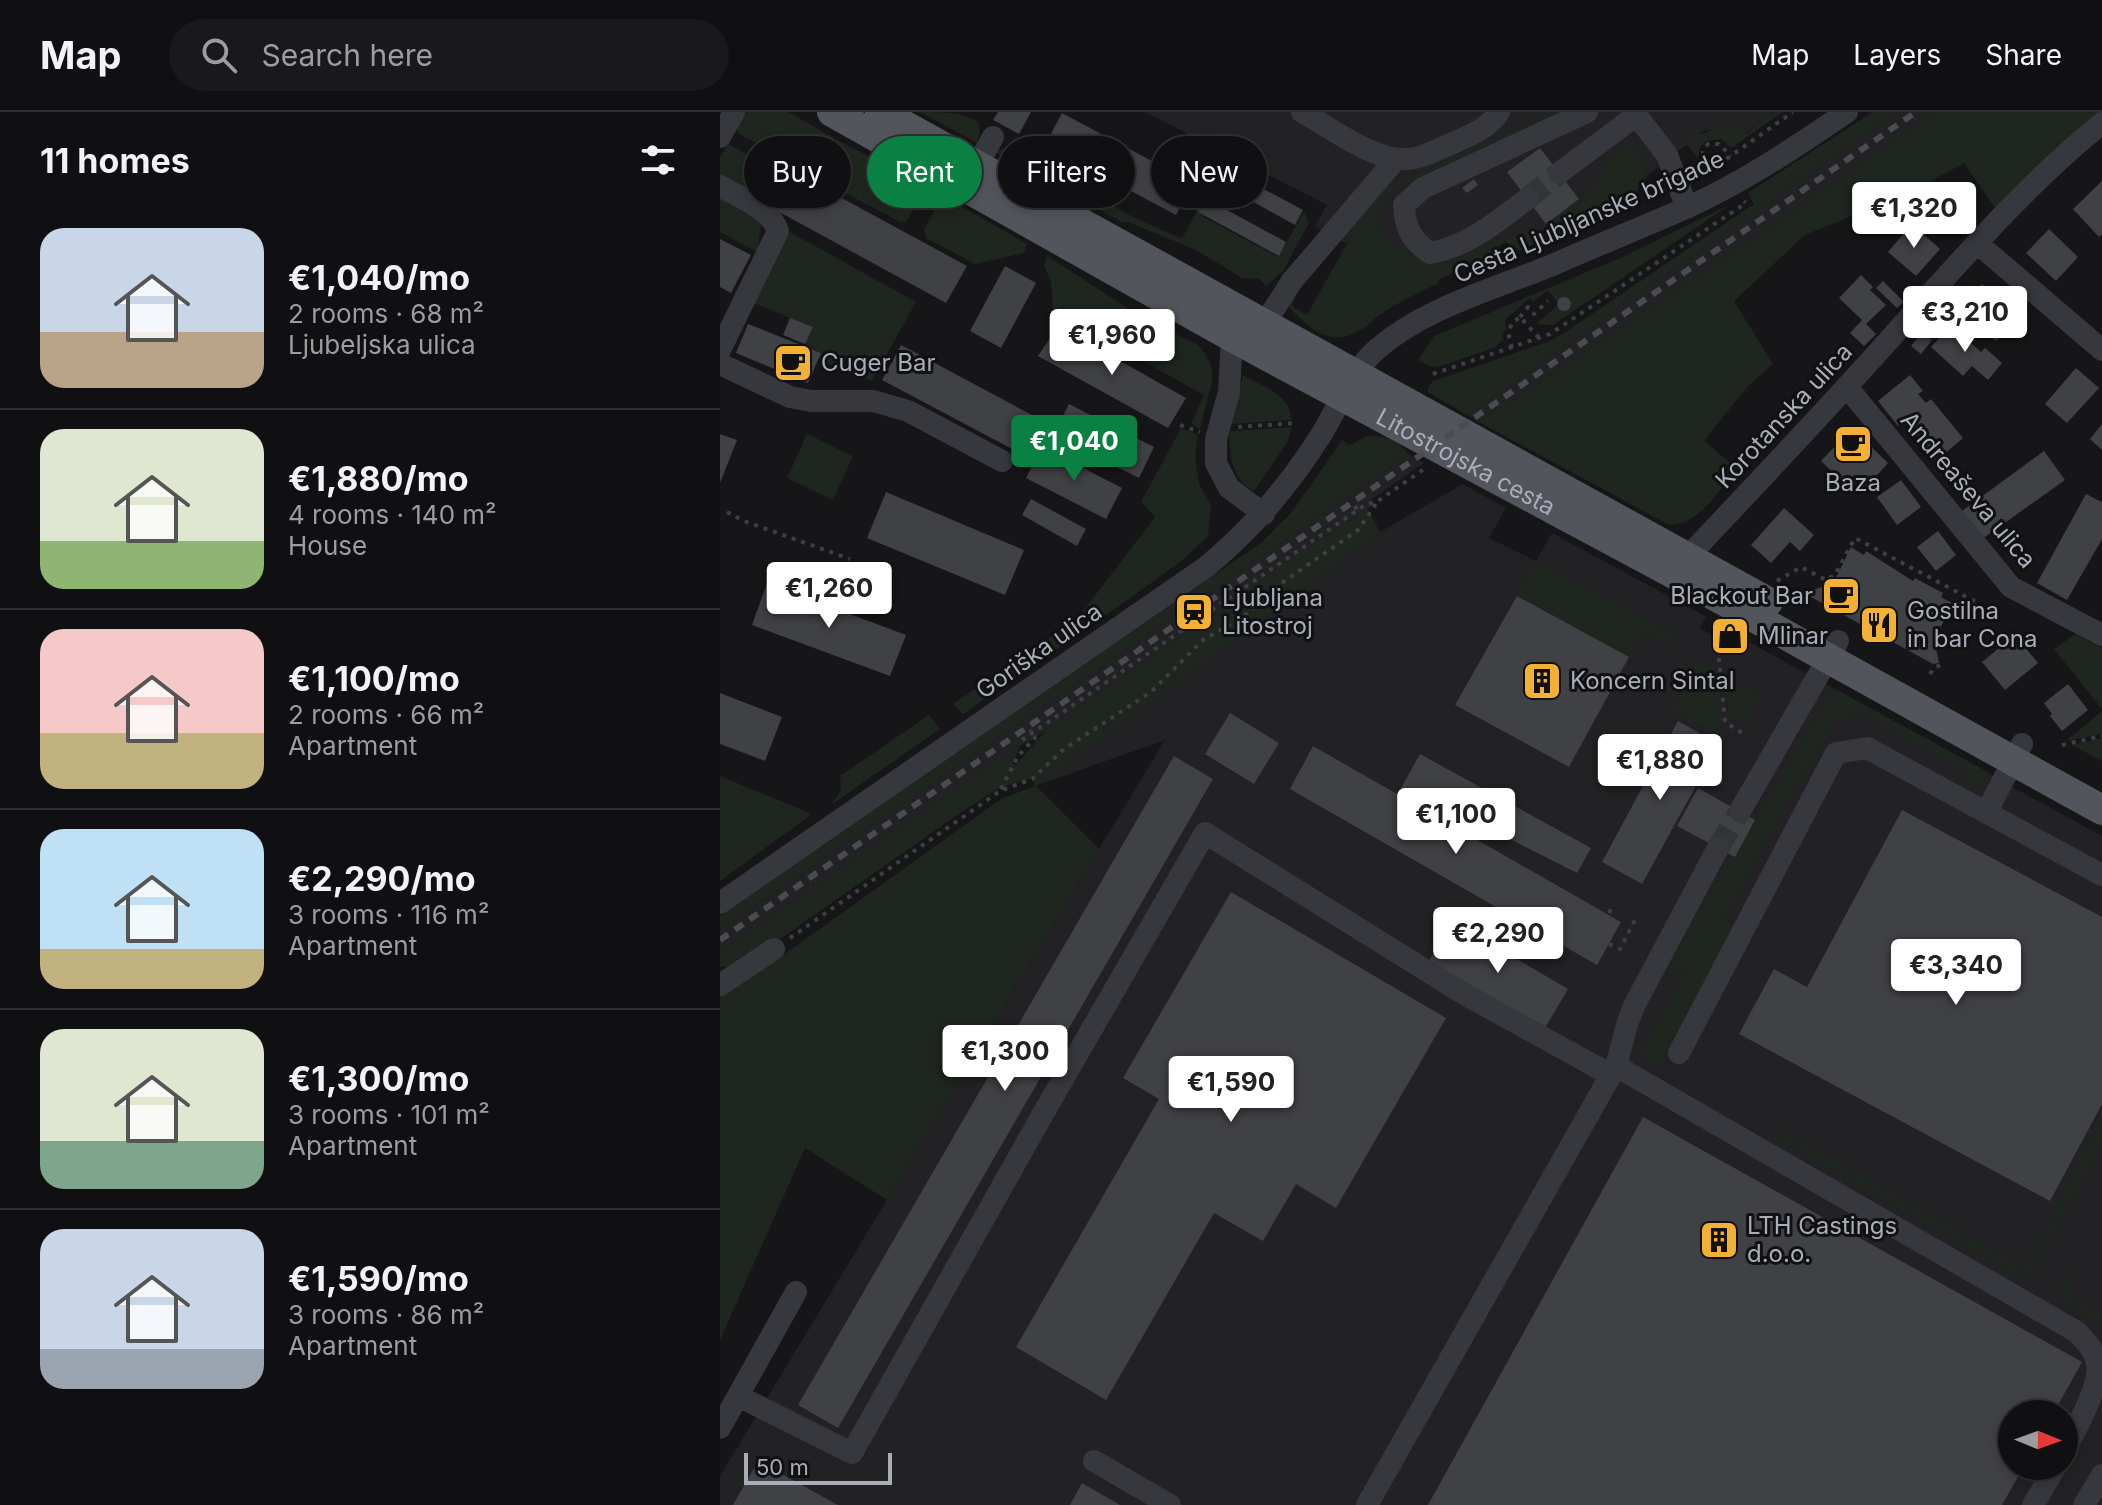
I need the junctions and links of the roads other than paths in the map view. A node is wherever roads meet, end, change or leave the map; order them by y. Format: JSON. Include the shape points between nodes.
{"nodes":[{"id":1,"x":734,"y":112,"type":"edge"},
{"id":2,"x":832,"y":112,"type":"edge"},
{"id":3,"x":880,"y":112,"type":"edge"},
{"id":4,"x":1302,"y":112,"type":"edge"},
{"id":5,"x":1499,"y":112,"type":"edge"},
{"id":6,"x":1587,"y":112,"type":"edge"},
{"id":7,"x":1847,"y":112,"type":"edge"},
{"id":8,"x":1636,"y":114,"type":"edge"},
{"id":9,"x":2102,"y":123,"type":"edge"},
{"id":10,"x":884,"y":136,"type":"edge"},
{"id":11,"x":914,"y":136,"type":"edge"},
{"id":12,"x":720,"y":137,"type":"edge"},
{"id":13,"x":993,"y":137,"type":"dead end"},
{"id":14,"x":982,"y":156,"type":"edge"},
{"id":15,"x":1396,"y":159,"type":"junction"},
{"id":16,"x":1559,"y":173,"type":"tunnel mouth"},
{"id":17,"x":982,"y":182,"type":"edge"},
{"id":18,"x":982,"y":183,"type":"edge"},
{"id":19,"x":720,"y":186,"type":"edge"},
{"id":20,"x":1527,"y":199,"type":"tunnel mouth"},
{"id":21,"x":1687,"y":208,"type":"junction"},
{"id":22,"x":1977,"y":243,"type":"junction"},
{"id":23,"x":1265,"y":323,"type":"junction"},
{"id":24,"x":1232,"y":337,"type":"junction"},
{"id":25,"x":720,"y":350,"type":"edge"},
{"id":26,"x":2102,"y":350,"type":"edge"},
{"id":27,"x":720,"y":364,"type":"edge"},
{"id":28,"x":1349,"y":384,"type":"junction"},
{"id":29,"x":1847,"y":387,"type":"junction"},
{"id":30,"x":1002,"y":461,"type":"dead end"},
{"id":31,"x":1264,"y":514,"type":"junction"},
{"id":32,"x":1680,"y":566,"type":"junction"},
{"id":33,"x":2102,"y":635,"type":"edge"},
{"id":34,"x":1833,"y":650,"type":"junction"},
{"id":35,"x":2018,"y":752,"type":"junction"},
{"id":36,"x":2102,"y":787,"type":"edge"},
{"id":37,"x":2102,"y":810,"type":"edge"},
{"id":38,"x":1740,"y":811,"type":"tunnel mouth"},
{"id":39,"x":1986,"y":813,"type":"junction"},
{"id":40,"x":1718,"y":848,"type":"tunnel mouth"},
{"id":41,"x":2102,"y":875,"type":"edge"},
{"id":42,"x":720,"y":903,"type":"edge"},
{"id":43,"x":774,"y":949,"type":"road end"},
{"id":44,"x":720,"y":985,"type":"edge"},
{"id":45,"x":1679,"y":1053,"type":"dead end"},
{"id":46,"x":1613,"y":1070,"type":"junction"},
{"id":47,"x":796,"y":1292,"type":"dead end"},
{"id":48,"x":738,"y":1396,"type":"junction"},
{"id":49,"x":2078,"y":1422,"type":"edge"},
{"id":50,"x":720,"y":1428,"type":"edge"},
{"id":51,"x":1094,"y":1461,"type":"dead end"},
{"id":52,"x":2102,"y":1475,"type":"edge"},
{"id":53,"x":2048,"y":1480,"type":"edge"},
{"id":54,"x":1170,"y":1505,"type":"edge"},
{"id":55,"x":1367,"y":1505,"type":"edge"},
{"id":56,"x":2033,"y":1505,"type":"edge"},
{"id":57,"x":2084,"y":1505,"type":"edge"}],
"edges":[{"from":1,"to":12,"type":"street"},
{"from":2,"to":10,"type":"main road","name":"Litostrojska cesta"},
{"from":3,"to":11,"type":"main road","name":"Litostrojska cesta"},
{"from":4,"to":15,"type":"street"},
{"from":5,"to":15,"type":"street","via":[[1473,134],[1424,155]]},
{"from":6,"to":20,"type":"street","via":[[1423,188],[1404,205],[1405,224],[1414,242],[1430,253],[1448,250],[1470,241]]},
{"from":7,"to":21,"type":"street","name":"Cesta Ljubljanske brigade"},
{"from":8,"to":16,"type":"street"},
{"from":8,"to":21,"type":"street","via":[[1667,155]]},
{"from":9,"to":22,"type":"street","name":"Korotanska ulica"},
{"from":13,"to":14,"type":"street"},
{"from":15,"to":23,"type":"street","via":[[1301,269]]},
{"from":17,"to":23,"type":"main road","name":"Litostrojska cesta"},
{"from":18,"to":24,"type":"main road","name":"Litostrojska cesta"},
{"from":19,"to":25,"type":"street","via":[[764,212],[778,231]]},
{"from":21,"to":28,"type":"street","name":"Cesta Ljubljanske brigade","via":[[1420,321],[1376,350]]},
{"from":22,"to":26,"type":"street"},
{"from":22,"to":29,"type":"street","name":"Korotanska ulica"},
{"from":23,"to":28,"type":"main road","name":"Litostrojska cesta"},
{"from":24,"to":28,"type":"main road","name":"Litostrojska cesta"},
{"from":24,"to":31,"type":"street","via":[[1216,463],[1229,488]]},
{"from":27,"to":30,"type":"street","via":[[790,397],[873,401],[908,411]]},
{"from":28,"to":31,"type":"street","name":"Goriška ulica"},
{"from":28,"to":32,"type":"main road","name":"Litostrojska cesta"},
{"from":29,"to":32,"type":"street","name":"Korotanska ulica"},
{"from":29,"to":33,"type":"street","name":"Andreaševa ulica","via":[[2011,587]]},
{"from":31,"to":42,"type":"street","name":"Goriška ulica","via":[[1206,567]]},
{"from":32,"to":34,"type":"main road","name":"Litostrojska cesta"},
{"from":34,"to":35,"type":"main road","name":"Litostrojska cesta"},
{"from":34,"to":38,"type":"street"},
{"from":35,"to":36,"type":"main road","name":"Litostrojska cesta"},
{"from":35,"to":37,"type":"main road","name":"Litostrojska cesta"},
{"from":35,"to":39,"type":"street"},
{"from":39,"to":41,"type":"street"},
{"from":39,"to":45,"type":"street","via":[[1867,748],[1836,753]]},
{"from":40,"to":46,"type":"street","via":[[1635,1004]]},
{"from":43,"to":44,"type":"street"},
{"from":46,"to":48,"type":"street","via":[[1464,994],[1205,833],[852,1453]]},
{"from":46,"to":49,"type":"street","via":[[2077,1332],[2092,1347],[2098,1367]]},
{"from":46,"to":55,"type":"street"},
{"from":47,"to":48,"type":"street"},
{"from":48,"to":50,"type":"street"},
{"from":51,"to":54,"type":"street"},
{"from":52,"to":57,"type":"street"},
{"from":53,"to":56,"type":"street"}]}
